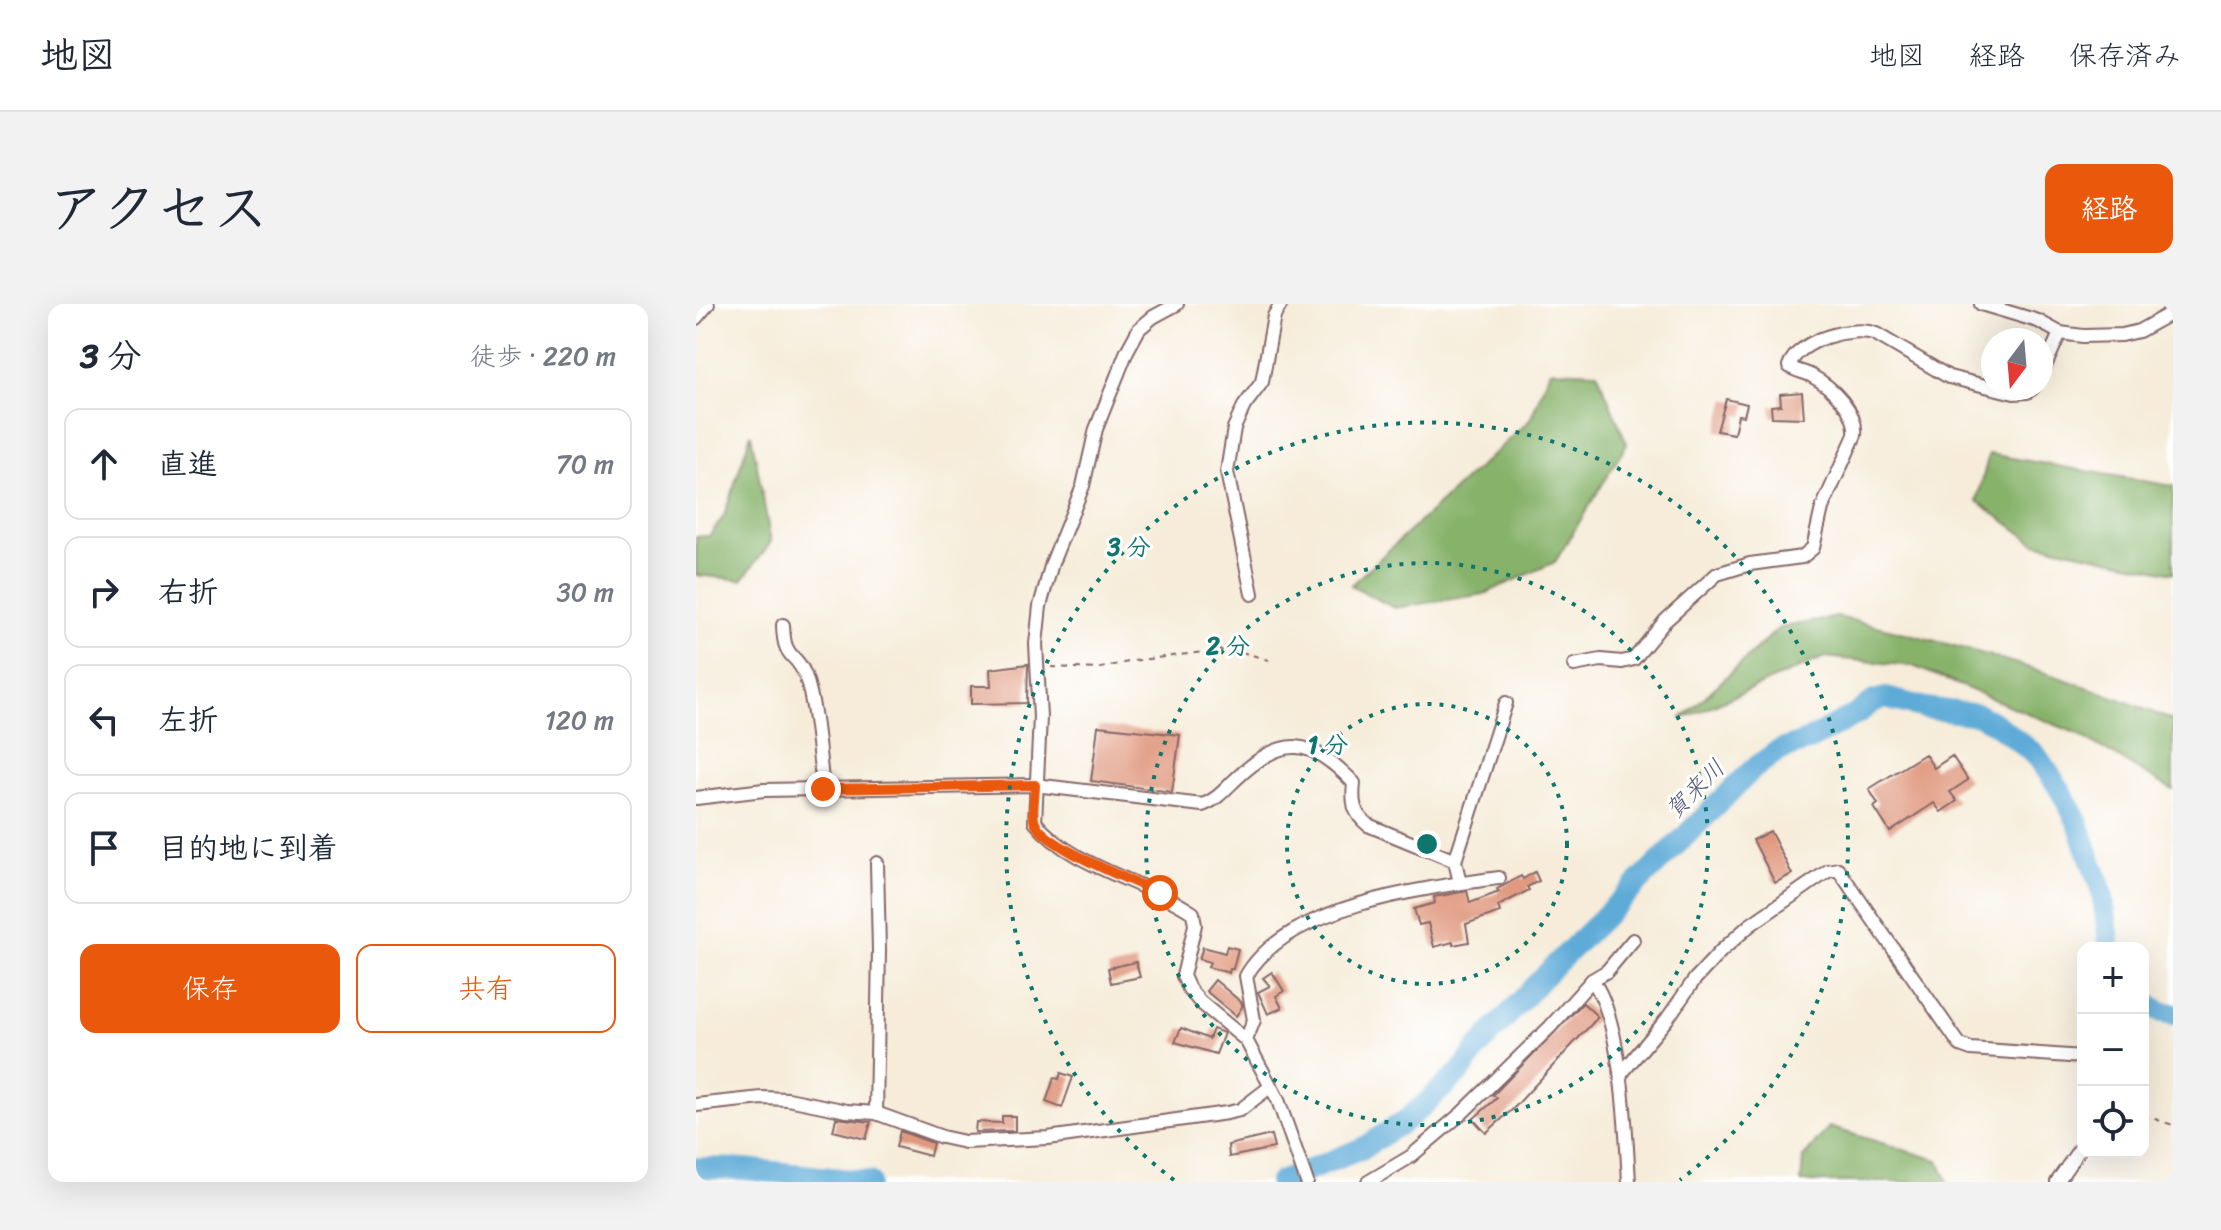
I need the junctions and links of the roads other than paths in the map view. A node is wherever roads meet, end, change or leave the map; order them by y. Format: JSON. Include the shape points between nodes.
{"nodes":[{"id":1,"x":708,"y":304,"type":"edge"},
{"id":2,"x":1177,"y":304,"type":"edge"},
{"id":3,"x":1281,"y":304,"type":"edge"},
{"id":4,"x":1981,"y":304,"type":"edge"},
{"id":5,"x":2173,"y":312,"type":"edge"},
{"id":6,"x":696,"y":318,"type":"edge"},
{"id":7,"x":2060,"y":333,"type":"junction"},
{"id":8,"x":2053,"y":348,"type":"edge"},
{"id":9,"x":1981,"y":385,"type":"edge"},
{"id":10,"x":1252,"y":594,"type":"dead end"},
{"id":11,"x":783,"y":625,"type":"dead end"},
{"id":12,"x":1574,"y":665,"type":"dead end"},
{"id":13,"x":1506,"y":703,"type":"dead end"},
{"id":14,"x":1035,"y":785,"type":"junction"},
{"id":15,"x":823,"y":789,"type":"junction"},
{"id":16,"x":696,"y":798,"type":"edge"},
{"id":17,"x":1455,"y":861,"type":"junction"},
{"id":18,"x":877,"y":863,"type":"dead end"},
{"id":19,"x":1499,"y":878,"type":"dead end"},
{"id":20,"x":1460,"y":883,"type":"junction"},
{"id":21,"x":1633,"y":940,"type":"dead end"},
{"id":22,"x":1592,"y":980,"type":"junction"},
{"id":23,"x":1246,"y":1040,"type":"junction"},
{"id":24,"x":2077,"y":1057,"type":"edge"},
{"id":25,"x":1621,"y":1074,"type":"junction"},
{"id":26,"x":1270,"y":1087,"type":"junction"},
{"id":27,"x":696,"y":1105,"type":"edge"},
{"id":28,"x":876,"y":1113,"type":"junction"},
{"id":29,"x":2077,"y":1153,"type":"edge"},
{"id":30,"x":1307,"y":1182,"type":"edge"},
{"id":31,"x":1368,"y":1182,"type":"edge"},
{"id":32,"x":1629,"y":1182,"type":"edge"},
{"id":33,"x":2057,"y":1182,"type":"edge"}],
"edges":[{"from":1,"to":6,"type":"street"},
{"from":2,"to":14,"type":"street","via":[[1139,329],[1113,382],[1083,486],[1052,563],[1036,644],[1040,717]]},
{"from":3,"to":10,"type":"street","via":[[1262,382],[1234,428],[1227,472]]},
{"from":4,"to":7,"type":"street"},
{"from":5,"to":7,"type":"street","via":[[2122,335]]},
{"from":7,"to":8,"type":"street"},
{"from":9,"to":12,"type":"street","via":[[1949,377],[1864,330],[1845,331],[1798,351],[1789,366],[1817,378],[1856,425],[1822,508],[1813,548],[1802,557],[1717,574],[1665,621],[1634,659]]},
{"from":11,"to":15,"type":"street","via":[[784,647],[804,672],[809,692]]},
{"from":13,"to":17,"type":"street"},
{"from":14,"to":15,"type":"street"},
{"from":14,"to":17,"type":"street","via":[[1202,805],[1278,749],[1306,747],[1354,783],[1358,818]]},
{"from":14,"to":23,"type":"street","via":[[1035,822],[1044,833],[1193,913],[1183,976],[1200,1002]]},
{"from":15,"to":16,"type":"street"},
{"from":17,"to":20,"type":"street"},
{"from":18,"to":28,"type":"street"},
{"from":19,"to":20,"type":"street"},
{"from":20,"to":23,"type":"street","via":[[1338,910],[1283,936],[1246,976],[1254,1020]]},
{"from":21,"to":22,"type":"street","via":[[1607,971]]},
{"from":22,"to":25,"type":"street","via":[[1601,991]]},
{"from":22,"to":31,"type":"street","via":[[1462,1113],[1410,1157]]},
{"from":23,"to":26,"type":"street"},
{"from":24,"to":25,"type":"street","via":[[1960,1045],[1838,869],[1750,925],[1721,951]]},
{"from":25,"to":32,"type":"street"},
{"from":26,"to":28,"type":"street","via":[[1240,1110],[1227,1113],[1048,1138],[965,1142]]},
{"from":26,"to":30,"type":"street"},
{"from":27,"to":28,"type":"street","via":[[788,1099]]},
{"from":29,"to":33,"type":"street"}]}
